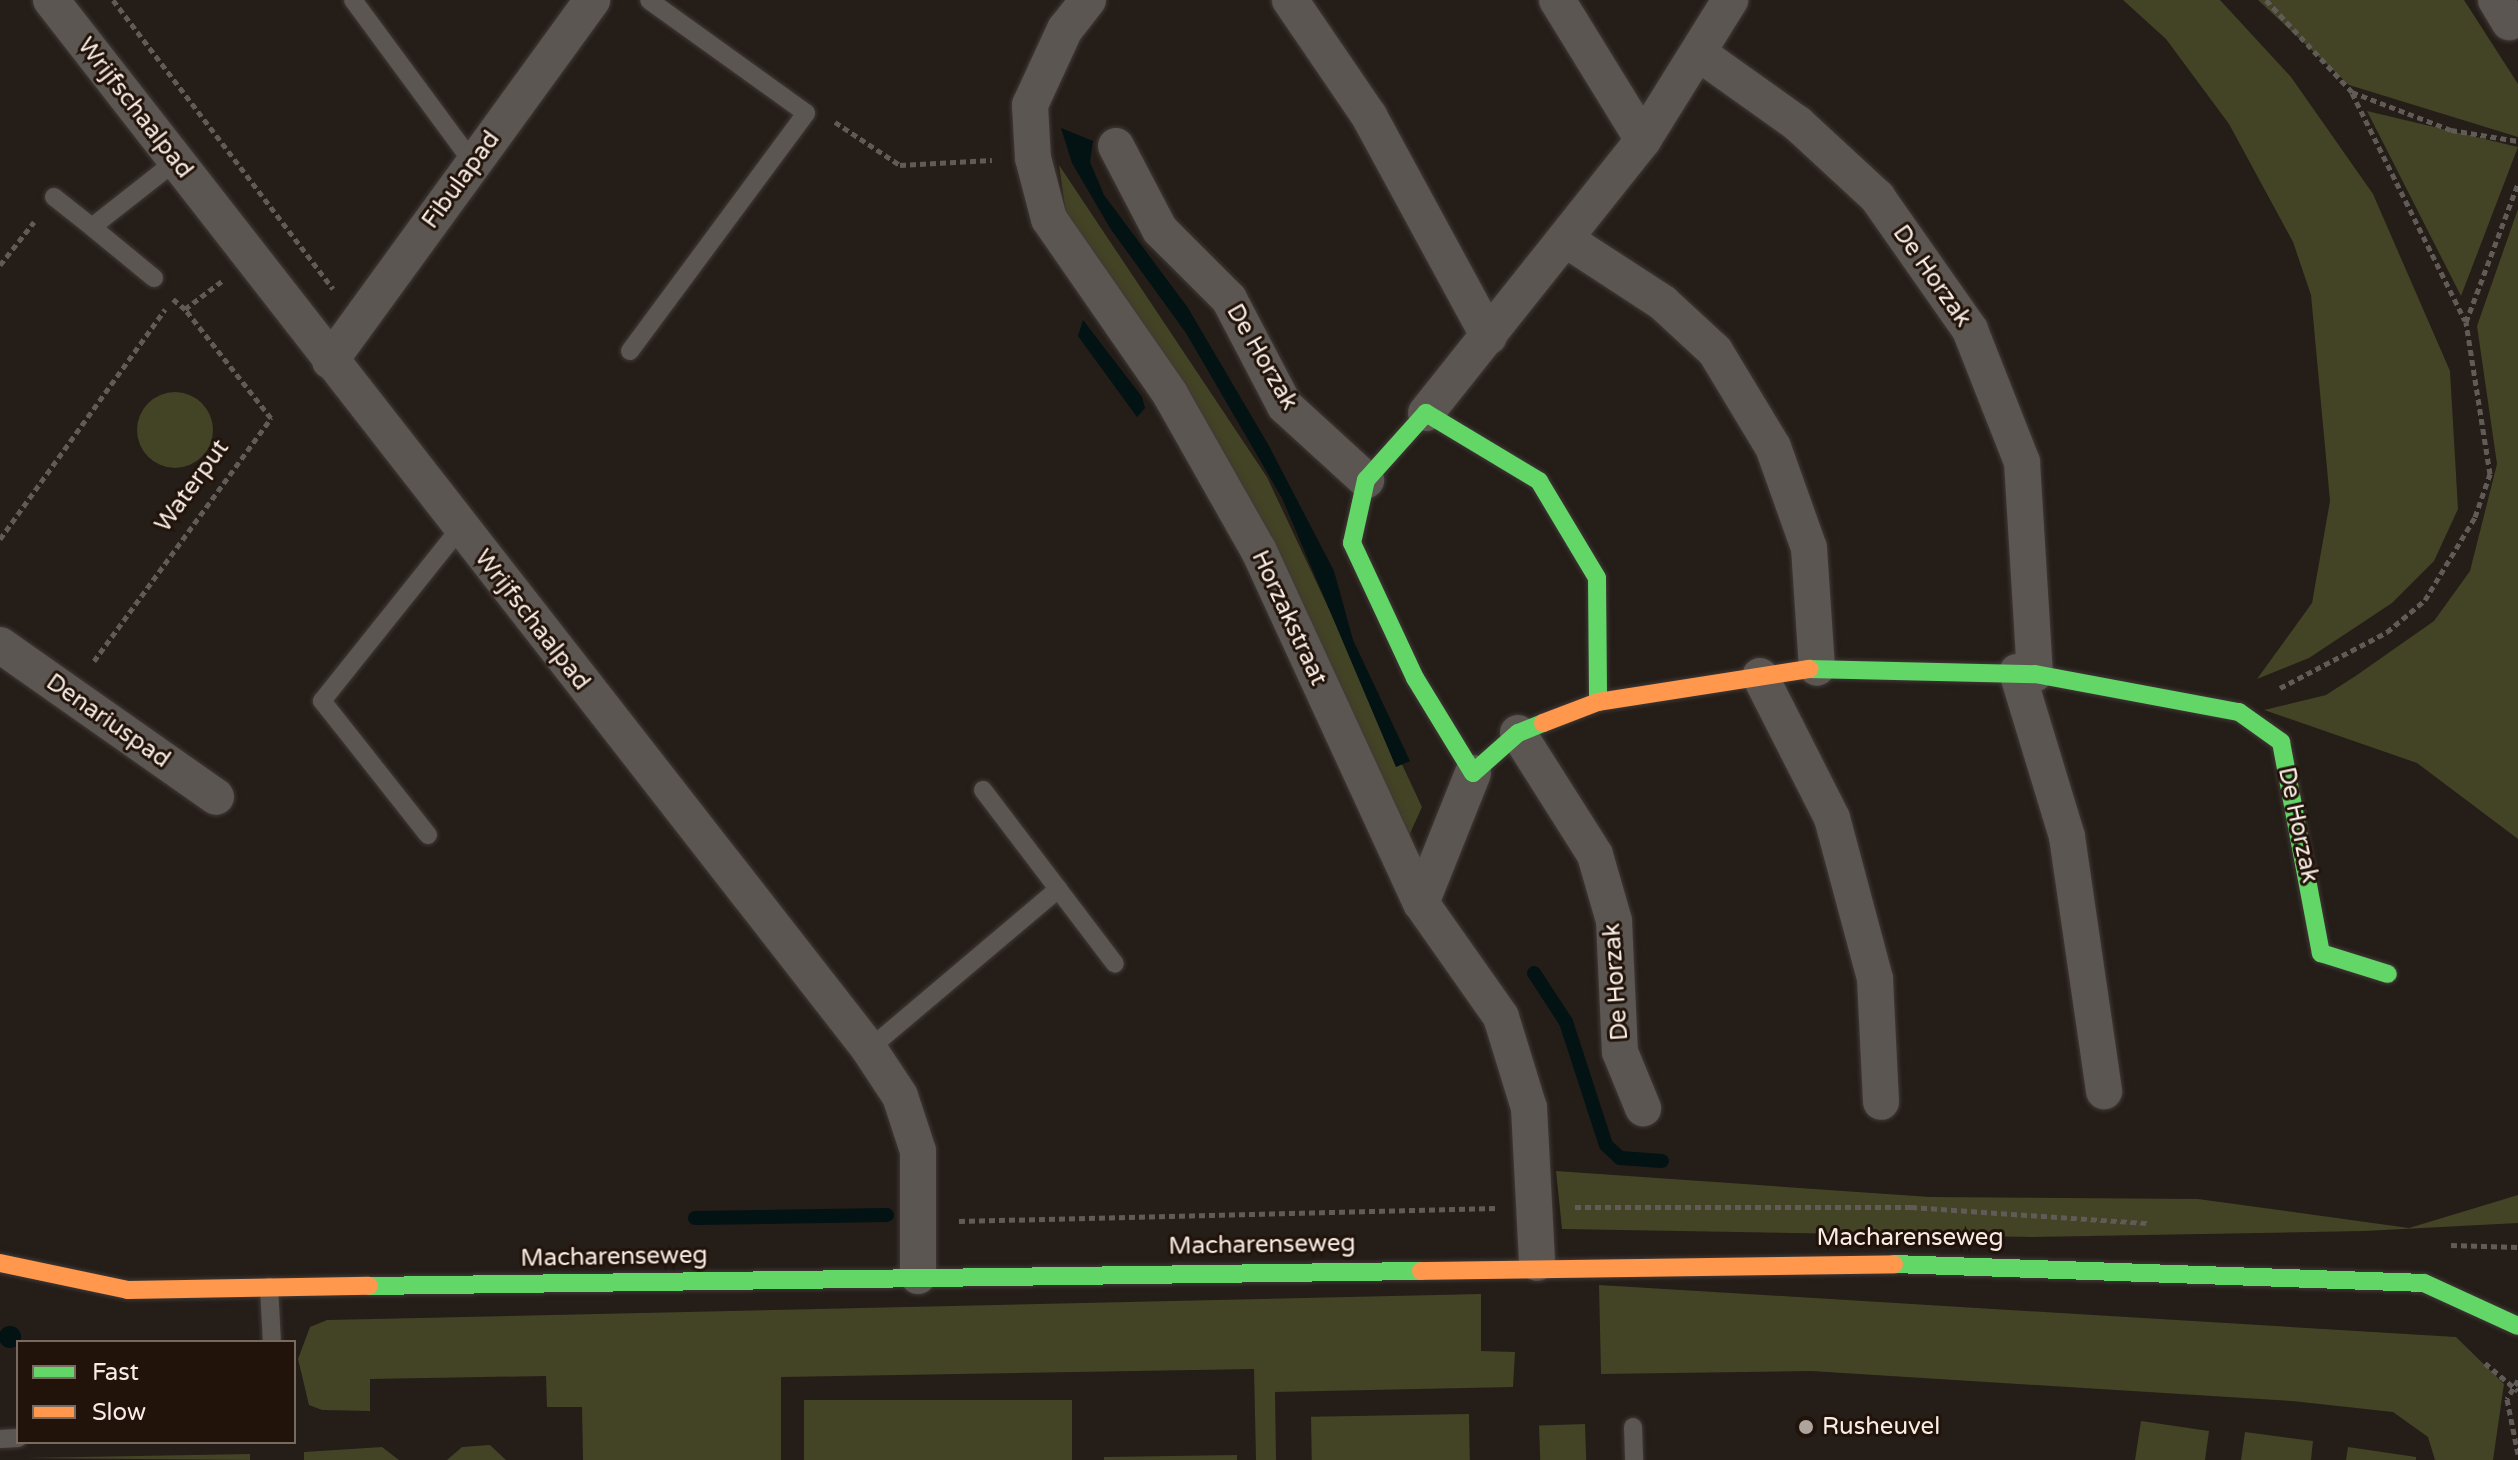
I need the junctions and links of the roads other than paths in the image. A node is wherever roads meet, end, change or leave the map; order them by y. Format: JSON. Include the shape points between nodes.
{"nodes":[{"id":1,"x":51,"y":0,"type":"edge"},
{"id":2,"x":353,"y":0,"type":"edge"},
{"id":3,"x":592,"y":0,"type":"edge"},
{"id":4,"x":649,"y":0,"type":"edge"},
{"id":5,"x":1088,"y":0,"type":"edge"},
{"id":6,"x":1290,"y":0,"type":"edge"},
{"id":7,"x":1557,"y":0,"type":"edge"},
{"id":8,"x":1730,"y":0,"type":"edge"},
{"id":9,"x":1700,"y":54,"type":"junction"},
{"id":10,"x":1643,"y":140,"type":"junction"},
{"id":11,"x":1116,"y":146,"type":"dead end"},
{"id":12,"x":176,"y":161,"type":"junction"},
{"id":13,"x":473,"y":163,"type":"junction"},
{"id":14,"x":54,"y":197,"type":"road end"},
{"id":15,"x":92,"y":227,"type":"junction"},
{"id":16,"x":1565,"y":239,"type":"junction"},
{"id":17,"x":154,"y":278,"type":"dead end"},
{"id":18,"x":1489,"y":337,"type":"junction"},
{"id":19,"x":630,"y":351,"type":"dead end"},
{"id":20,"x":330,"y":361,"type":"junction"},
{"id":21,"x":1426,"y":413,"type":"junction"},
{"id":22,"x":1366,"y":480,"type":"junction"},
{"id":23,"x":460,"y":528,"type":"junction"},
{"id":24,"x":0,"y":645,"type":"edge"},
{"id":25,"x":1817,"y":668,"type":"junction"},
{"id":26,"x":2026,"y":673,"type":"junction"},
{"id":27,"x":1760,"y":676,"type":"junction"},
{"id":28,"x":1598,"y":702,"type":"junction"},
{"id":29,"x":1518,"y":733,"type":"junction"},
{"id":30,"x":1473,"y":773,"type":"junction"},
{"id":31,"x":983,"y":790,"type":"dead end"},
{"id":32,"x":216,"y":797,"type":"dead end"},
{"id":33,"x":428,"y":835,"type":"dead end"},
{"id":34,"x":1058,"y":889,"type":"junction"},
{"id":35,"x":1421,"y":903,"type":"junction"},
{"id":36,"x":1115,"y":964,"type":"dead end"},
{"id":37,"x":2388,"y":974,"type":"dead end"},
{"id":38,"x":869,"y":1049,"type":"junction"},
{"id":39,"x":2104,"y":1091,"type":"dead end"},
{"id":40,"x":1881,"y":1102,"type":"dead end"},
{"id":41,"x":1643,"y":1108,"type":"dead end"},
{"id":42,"x":0,"y":1263,"type":"edge"},
{"id":43,"x":1537,"y":1263,"type":"junction"},
{"id":44,"x":918,"y":1276,"type":"junction"},
{"id":45,"x":269,"y":1287,"type":"junction"},
{"id":46,"x":2518,"y":1326,"type":"edge"},
{"id":47,"x":272,"y":1340,"type":"edge"},
{"id":48,"x":1633,"y":1427,"type":"dead end"},
{"id":49,"x":1634,"y":1460,"type":"edge"}],
"edges":[{"from":1,"to":12,"type":"street","name":"Wrijfschaalpad"},
{"from":2,"to":13,"type":"lane"},
{"from":3,"to":13,"type":"street","name":"Fibulapad"},
{"from":4,"to":19,"type":"lane","via":[[806,113]]},
{"from":5,"to":35,"type":"street","name":"Horzakstraat","via":[[1065,29],[1030,105],[1033,158],[1049,219],[1170,394],[1259,551]]},
{"from":6,"to":18,"type":"street","via":[[1369,116]]},
{"from":7,"to":10,"type":"street"},
{"from":8,"to":9,"type":"street"},
{"from":9,"to":10,"type":"street"},
{"from":9,"to":26,"type":"street","name":"De Horzak","via":[[1798,124],[1877,197],[1970,330],[2022,462]]},
{"from":10,"to":16,"type":"street"},
{"from":11,"to":22,"type":"street","name":"De Horzak","via":[[1160,230],[1229,299],[1285,406]]},
{"from":12,"to":15,"type":"lane"},
{"from":12,"to":20,"type":"street","name":"Wrijfschaalpad"},
{"from":13,"to":20,"type":"street","name":"Fibulapad"},
{"from":14,"to":15,"type":"lane"},
{"from":15,"to":17,"type":"lane"},
{"from":16,"to":18,"type":"street"},
{"from":16,"to":25,"type":"street","via":[[1663,303],[1715,351],[1773,447],[1809,548]]},
{"from":18,"to":21,"type":"street"},
{"from":20,"to":23,"type":"street","name":"Wrijfschaalpad"},
{"from":21,"to":22,"type":"street"},
{"from":21,"to":28,"type":"street","via":[[1539,481],[1597,578]]},
{"from":22,"to":30,"type":"street","via":[[1352,543],[1415,678]]},
{"from":23,"to":33,"type":"lane","via":[[322,701]]},
{"from":23,"to":38,"type":"street","name":"Wrijfschaalpad"},
{"from":24,"to":32,"type":"street","name":"Denariuspad"},
{"from":25,"to":26,"type":"street","name":"De Horzak"},
{"from":25,"to":27,"type":"street","name":"De Horzak"},
{"from":26,"to":37,"type":"street","name":"De Horzak","via":[[2239,712],[2281,742],[2321,953]]},
{"from":26,"to":39,"type":"street","name":"De Horzak","via":[[2067,837]]},
{"from":27,"to":28,"type":"street","name":"De Horzak"},
{"from":27,"to":40,"type":"street","via":[[1832,818],[1875,979]]},
{"from":28,"to":29,"type":"street","name":"De Horzak"},
{"from":29,"to":30,"type":"street","name":"De Horzak"},
{"from":29,"to":41,"type":"street","name":"De Horzak","via":[[1595,855],[1614,921],[1620,1052]]},
{"from":30,"to":35,"type":"street","name":"De Horzak"},
{"from":31,"to":34,"type":"lane"},
{"from":34,"to":36,"type":"lane"},
{"from":34,"to":38,"type":"lane"},
{"from":35,"to":43,"type":"street","name":"Horzakstraat","via":[[1501,1017],[1529,1108]]},
{"from":38,"to":44,"type":"street","name":"Wrijfschaalpad","via":[[900,1096],[918,1151]]},
{"from":42,"to":45,"type":"street","name":"Macharenseweg","via":[[128,1290]]},
{"from":43,"to":44,"type":"street","name":"Macharenseweg"},
{"from":43,"to":46,"type":"street","name":"Macharenseweg","via":[[2003,1262],[2309,1273],[2424,1283]]},
{"from":44,"to":45,"type":"street","name":"Macharenseweg"},
{"from":45,"to":47,"type":"lane"},
{"from":48,"to":49,"type":"lane"}]}
